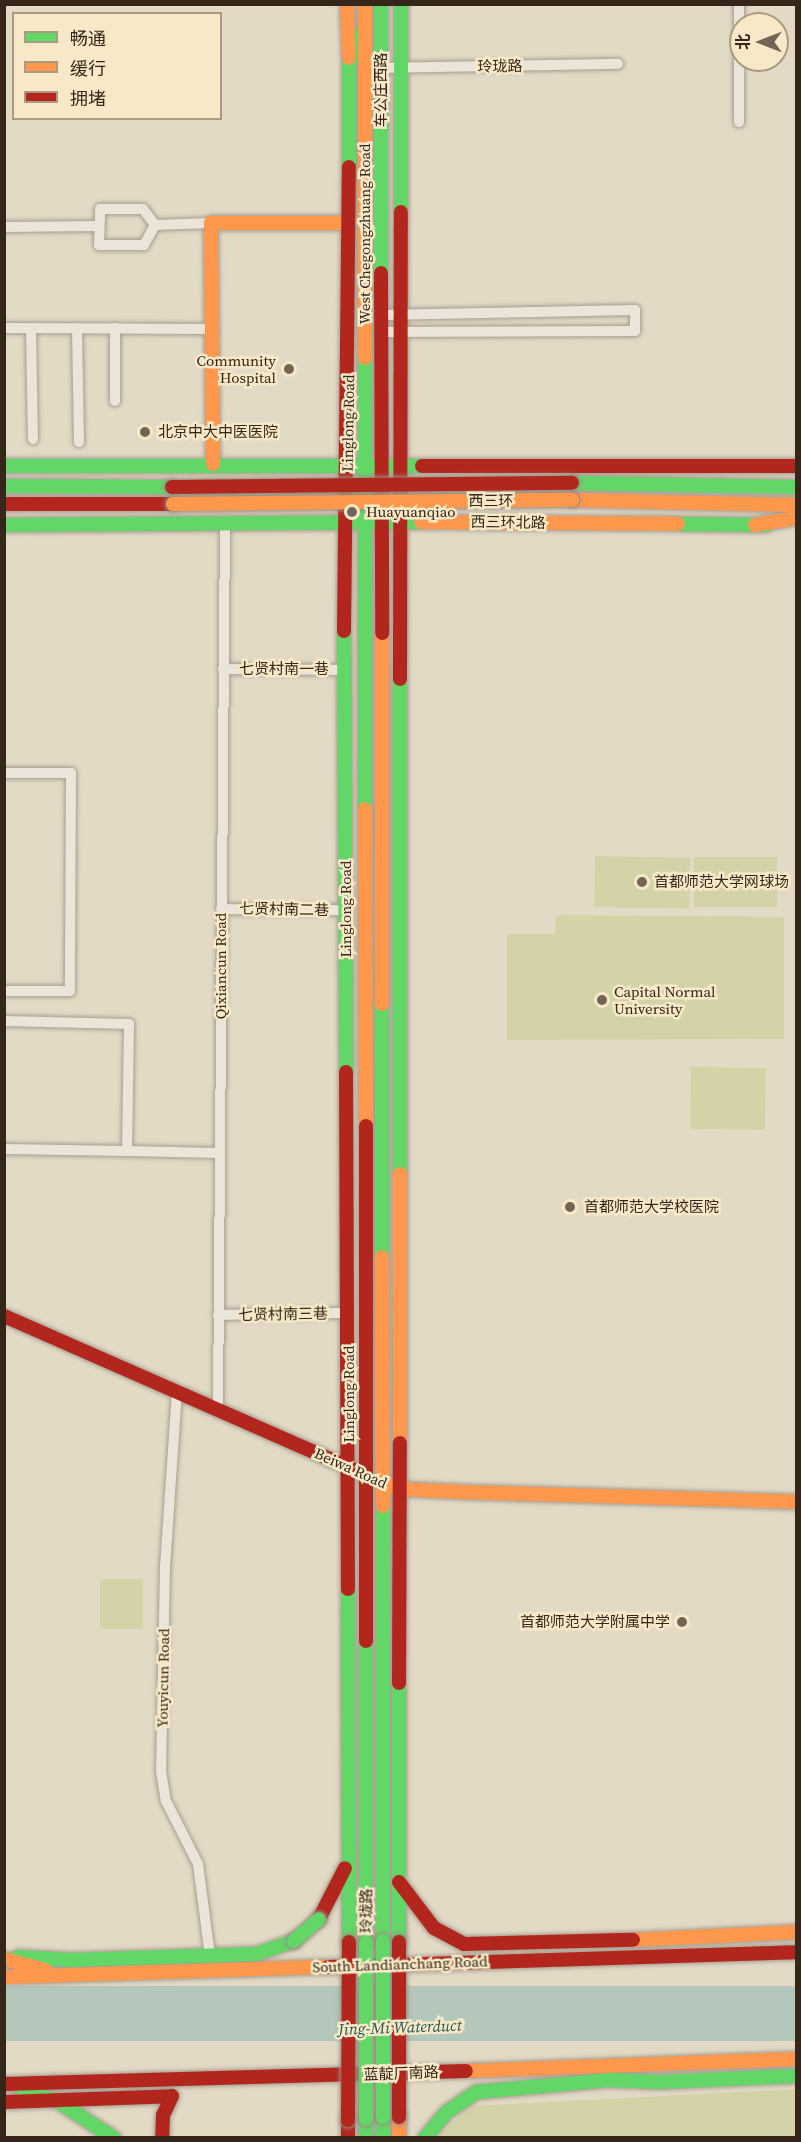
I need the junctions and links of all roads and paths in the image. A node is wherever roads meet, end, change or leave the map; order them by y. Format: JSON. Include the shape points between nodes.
{"nodes":[{"id":1,"x":346,"y":4,"type":"edge"},
{"id":2,"x":365,"y":4,"type":"edge"},
{"id":3,"x":381,"y":4,"type":"edge"},
{"id":4,"x":400,"y":4,"type":"edge"},
{"id":5,"x":739,"y":4,"type":"edge"},
{"id":6,"x":365,"y":25,"type":"junction"},
{"id":7,"x":618,"y":64,"type":"dead end"},
{"id":8,"x":349,"y":65,"type":"junction"},
{"id":9,"x":381,"y":68,"type":"junction"},
{"id":10,"x":401,"y":68,"type":"junction"},
{"id":11,"x":739,"y":122,"type":"dead end"},
{"id":12,"x":349,"y":223,"type":"junction"},
{"id":13,"x":211,"y":224,"type":"junction"},
{"id":14,"x":155,"y":225,"type":"junction"},
{"id":15,"x":99,"y":226,"type":"junction"},
{"id":16,"x":4,"y":227,"type":"edge"},
{"id":17,"x":402,"y":314,"type":"junction"},
{"id":18,"x":381,"y":315,"type":"junction"},
{"id":19,"x":4,"y":328,"type":"edge"},
{"id":20,"x":31,"y":328,"type":"junction"},
{"id":21,"x":77,"y":328,"type":"junction"},
{"id":22,"x":115,"y":328,"type":"junction"},
{"id":23,"x":212,"y":328,"type":"junction"},
{"id":24,"x":381,"y":332,"type":"junction"},
{"id":25,"x":402,"y":332,"type":"junction"},
{"id":26,"x":115,"y":400,"type":"dead end"},
{"id":27,"x":33,"y":439,"type":"dead end"},
{"id":28,"x":79,"y":442,"type":"dead end"},
{"id":29,"x":348,"y":463,"type":"junction"},
{"id":30,"x":364,"y":463,"type":"junction"},
{"id":31,"x":380,"y":463,"type":"junction"},
{"id":32,"x":402,"y":463,"type":"junction"},
{"id":33,"x":251,"y":464,"type":"junction"},
{"id":34,"x":461,"y":464,"type":"junction"},
{"id":35,"x":478,"y":464,"type":"junction"},
{"id":36,"x":213,"y":465,"type":"junction"},
{"id":37,"x":4,"y":466,"type":"edge"},
{"id":38,"x":796,"y":466,"type":"edge"},
{"id":39,"x":4,"y":486,"type":"edge"},
{"id":40,"x":796,"y":487,"type":"edge"},
{"id":41,"x":380,"y":491,"type":"junction"},
{"id":42,"x":403,"y":491,"type":"junction"},
{"id":43,"x":346,"y":492,"type":"junction"},
{"id":44,"x":364,"y":492,"type":"junction"},
{"id":45,"x":4,"y":504,"type":"edge"},
{"id":46,"x":796,"y":505,"type":"edge"},
{"id":47,"x":796,"y":518,"type":"edge"},
{"id":48,"x":225,"y":522,"type":"junction"},
{"id":49,"x":251,"y":522,"type":"junction"},
{"id":50,"x":271,"y":522,"type":"junction"},
{"id":51,"x":478,"y":522,"type":"junction"},
{"id":52,"x":344,"y":523,"type":"junction"},
{"id":53,"x":364,"y":523,"type":"junction"},
{"id":54,"x":380,"y":523,"type":"junction"},
{"id":55,"x":402,"y":523,"type":"junction"},
{"id":56,"x":4,"y":525,"type":"edge"},
{"id":57,"x":755,"y":525,"type":"junction"},
{"id":58,"x":796,"y":526,"type":"edge"},
{"id":59,"x":223,"y":669,"type":"junction"},
{"id":60,"x":345,"y":670,"type":"junction"},
{"id":61,"x":4,"y":774,"type":"edge"},
{"id":62,"x":221,"y":909,"type":"junction"},
{"id":63,"x":346,"y":910,"type":"junction"},
{"id":64,"x":4,"y":991,"type":"edge"},
{"id":65,"x":4,"y":1021,"type":"edge"},
{"id":66,"x":4,"y":1149,"type":"edge"},
{"id":67,"x":127,"y":1151,"type":"junction"},
{"id":68,"x":219,"y":1153,"type":"junction"},
{"id":69,"x":349,"y":1313,"type":"junction"},
{"id":70,"x":218,"y":1315,"type":"junction"},
{"id":71,"x":4,"y":1316,"type":"edge"},
{"id":72,"x":177,"y":1391,"type":"junction"},
{"id":73,"x":218,"y":1410,"type":"junction"},
{"id":74,"x":350,"y":1468,"type":"junction"},
{"id":75,"x":366,"y":1475,"type":"junction"},
{"id":76,"x":381,"y":1482,"type":"junction"},
{"id":77,"x":399,"y":1490,"type":"junction"},
{"id":78,"x":796,"y":1502,"type":"edge"},
{"id":79,"x":365,"y":1674,"type":"junction"},
{"id":80,"x":383,"y":1684,"type":"junction"},
{"id":81,"x":350,"y":1718,"type":"junction"},
{"id":82,"x":401,"y":1744,"type":"junction"},
{"id":83,"x":349,"y":1857,"type":"junction"},
{"id":84,"x":399,"y":1881,"type":"junction"},
{"id":85,"x":796,"y":1932,"type":"edge"},
{"id":86,"x":796,"y":1952,"type":"edge"},
{"id":87,"x":210,"y":1956,"type":"junction"},
{"id":88,"x":4,"y":1959,"type":"edge"},
{"id":89,"x":66,"y":1975,"type":"junction"},
{"id":90,"x":4,"y":1977,"type":"edge"},
{"id":91,"x":796,"y":2059,"type":"edge"},
{"id":92,"x":669,"y":2063,"type":"junction"},
{"id":93,"x":796,"y":2076,"type":"edge"},
{"id":94,"x":610,"y":2080,"type":"junction"},
{"id":95,"x":185,"y":2082,"type":"junction"},
{"id":96,"x":4,"y":2085,"type":"edge"},
{"id":97,"x":172,"y":2096,"type":"junction"},
{"id":98,"x":57,"y":2101,"type":"junction"},
{"id":99,"x":4,"y":2102,"type":"edge"},
{"id":100,"x":114,"y":2138,"type":"edge"},
{"id":101,"x":162,"y":2138,"type":"edge"},
{"id":102,"x":348,"y":2138,"type":"edge"},
{"id":103,"x":366,"y":2138,"type":"edge"},
{"id":104,"x":383,"y":2138,"type":"edge"},
{"id":105,"x":399,"y":2138,"type":"edge"},
{"id":106,"x":425,"y":2138,"type":"edge"}],
"edges":[{"from":1,"to":8,"type":"main road"},
{"from":2,"to":6,"type":"main road","name":"West Chegongzhuang Road"},
{"from":3,"to":9,"type":"main road","name":"车公庄西路"},
{"from":4,"to":10,"type":"main road"},
{"from":5,"to":11,"type":"street"},
{"from":6,"to":8,"type":"main road","name":"Linglong Road"},
{"from":6,"to":30,"type":"main road","name":"West Chegongzhuang Road"},
{"from":7,"to":10,"type":"street","name":"玲珑路"},
{"from":8,"to":12,"type":"main road","name":"Linglong Road"},
{"from":9,"to":10,"type":"street","name":"玲珑路"},
{"from":9,"to":18,"type":"main road","name":"车公庄西路"},
{"from":10,"to":17,"type":"main road"},
{"from":12,"to":13,"type":"main road"},
{"from":12,"to":29,"type":"main road","name":"Linglong Road"},
{"from":13,"to":14,"type":"street"},
{"from":13,"to":23,"type":"main road"},
{"from":14,"to":15,"type":"street","via":[[143,209],[100,209]]},
{"from":14,"to":15,"type":"street","via":[[144,245],[99,245]]},
{"from":15,"to":16,"type":"street"},
{"from":17,"to":18,"type":"street"},
{"from":17,"to":25,"type":"main road"},
{"from":17,"to":25,"type":"street","via":[[635,310],[635,331]]},
{"from":18,"to":24,"type":"main road","name":"车公庄西路"},
{"from":19,"to":20,"type":"street"},
{"from":20,"to":21,"type":"street"},
{"from":20,"to":27,"type":"street"},
{"from":21,"to":22,"type":"street"},
{"from":21,"to":28,"type":"street"},
{"from":22,"to":23,"type":"street"},
{"from":22,"to":26,"type":"street"},
{"from":23,"to":36,"type":"main road"},
{"from":24,"to":25,"type":"street"},
{"from":24,"to":31,"type":"main road","name":"车公庄西路"},
{"from":25,"to":32,"type":"main road"},
{"from":29,"to":30,"type":"main road"},
{"from":29,"to":33,"type":"main road"},
{"from":29,"to":43,"type":"main road","name":"Linglong Road"},
{"from":30,"to":31,"type":"main road"},
{"from":30,"to":44,"type":"main road","name":"West Chegongzhuang Road"},
{"from":31,"to":32,"type":"main road"},
{"from":31,"to":41,"type":"main road","name":"车公庄西路"},
{"from":32,"to":34,"type":"main road"},
{"from":32,"to":42,"type":"main road"},
{"from":33,"to":36,"type":"main road"},
{"from":33,"to":49,"type":"main road"},
{"from":34,"to":35,"type":"main road"},
{"from":34,"to":42,"type":"main road","via":[[443,490]]},
{"from":35,"to":38,"type":"main road"},
{"from":35,"to":51,"type":"main road"},
{"from":36,"to":37,"type":"main road"},
{"from":39,"to":40,"type":"main road","name":"西三环","bridge":true,"via":[[572,483]]},
{"from":41,"to":42,"type":"main road"},
{"from":41,"to":44,"type":"main road"},
{"from":41,"to":54,"type":"main road","name":"车公庄西路"},
{"from":42,"to":55,"type":"main road"},
{"from":43,"to":44,"type":"main road"},
{"from":43,"to":50,"type":"main road","via":[[291,493]]},
{"from":43,"to":52,"type":"main road","name":"Linglong Road"},
{"from":44,"to":53,"type":"main road","name":"Linglong Road"},
{"from":45,"to":46,"type":"main road","name":"西三环","bridge":true,"via":[[572,500]]},
{"from":47,"to":57,"type":"main road"},
{"from":48,"to":49,"type":"main road","name":"西三环北路"},
{"from":48,"to":56,"type":"main road","name":"西三环北路"},
{"from":48,"to":59,"type":"street","name":"Qixiancun Road"},
{"from":49,"to":50,"type":"main road","name":"西三环北路"},
{"from":50,"to":52,"type":"main road","name":"西三环北路"},
{"from":51,"to":55,"type":"main road","name":"西三环北路"},
{"from":51,"to":57,"type":"main road","name":"西三环北路"},
{"from":52,"to":53,"type":"main road","name":"西三环北路"},
{"from":52,"to":60,"type":"main road","name":"Linglong Road"},
{"from":53,"to":54,"type":"main road","name":"西三环北路"},
{"from":53,"to":75,"type":"main road","name":"Linglong Road"},
{"from":54,"to":55,"type":"main road","name":"西三环北路"},
{"from":54,"to":76,"type":"main road"},
{"from":55,"to":77,"type":"main road"},
{"from":57,"to":58,"type":"main road","name":"西三环北路"},
{"from":59,"to":60,"type":"street","name":"七贤村南一巷"},
{"from":59,"to":62,"type":"street","name":"Qixiancun Road"},
{"from":60,"to":63,"type":"main road","name":"Linglong Road"},
{"from":61,"to":64,"type":"street","via":[[70,773],[70,991]]},
{"from":62,"to":63,"type":"street","name":"七贤村南二巷"},
{"from":62,"to":68,"type":"street","name":"Qixiancun Road"},
{"from":63,"to":69,"type":"main road","name":"Linglong Road"},
{"from":65,"to":67,"type":"street","via":[[129,1024]]},
{"from":66,"to":67,"type":"street"},
{"from":67,"to":68,"type":"street"},
{"from":68,"to":70,"type":"street","name":"Qixiancun Road"},
{"from":69,"to":70,"type":"street","name":"七贤村南三巷"},
{"from":69,"to":74,"type":"main road","name":"Linglong Road"},
{"from":70,"to":73,"type":"street","name":"Qixiancun Road"},
{"from":71,"to":72,"type":"main road","name":"Beiwa Road"},
{"from":72,"to":73,"type":"main road","name":"Beiwa Road"},
{"from":72,"to":87,"type":"street","name":"Youyicun Road","via":[[168,1489],[161,1771],[166,1801],[198,1864]]},
{"from":73,"to":74,"type":"main road","name":"Beiwa Road"},
{"from":74,"to":75,"type":"main road","name":"Beiwa Road"},
{"from":74,"to":81,"type":"main road","name":"Linglong Road"},
{"from":75,"to":76,"type":"main road","name":"Beiwa Road"},
{"from":75,"to":79,"type":"main road","name":"Linglong Road"},
{"from":76,"to":77,"type":"main road","name":"Beiwa Road"},
{"from":76,"to":80,"type":"main road"},
{"from":77,"to":78,"type":"main road","name":"Beiwa Road"},
{"from":77,"to":82,"type":"main road"},
{"from":79,"to":81,"type":"main road"},
{"from":79,"to":103,"type":"main road","name":"玲珑路","bridge":true},
{"from":80,"to":82,"type":"main road"},
{"from":80,"to":104,"type":"main road","name":"玲珑路","bridge":true},
{"from":81,"to":83,"type":"main road","name":"Linglong Road"},
{"from":82,"to":84,"type":"main road"},
{"from":83,"to":87,"type":"main road","bridge":true,"via":[[320,1919],[294,1941],[256,1954]]},
{"from":83,"to":102,"type":"main road","name":"玲珑路","bridge":true},
{"from":84,"to":85,"type":"main road","via":[[434,1928],[447,1938],[484,1946],[736,1938]]},
{"from":84,"to":105,"type":"main road","bridge":true},
{"from":86,"to":89,"type":"main road","name":"South Landianchang Road"},
{"from":87,"to":88,"type":"main road"},
{"from":88,"to":89,"type":"main road"},
{"from":89,"to":90,"type":"main road","name":"South Landianchang Road"},
{"from":91,"to":92,"type":"main road","name":"蓝靛厂南路"},
{"from":92,"to":94,"type":"main road"},
{"from":92,"to":95,"type":"main road","name":"蓝靛厂南路"},
{"from":93,"to":94,"type":"main road","via":[[659,2082]]},
{"from":94,"to":106,"type":"main road","via":[[477,2092],[447,2112]]},
{"from":95,"to":96,"type":"main road","name":"蓝靛厂南路"},
{"from":95,"to":97,"type":"main road"},
{"from":96,"to":98,"type":"main road"},
{"from":97,"to":98,"type":"main road"},
{"from":97,"to":101,"type":"main road","via":[[163,2115]]},
{"from":98,"to":99,"type":"main road"},
{"from":98,"to":100,"type":"main road"}]}
